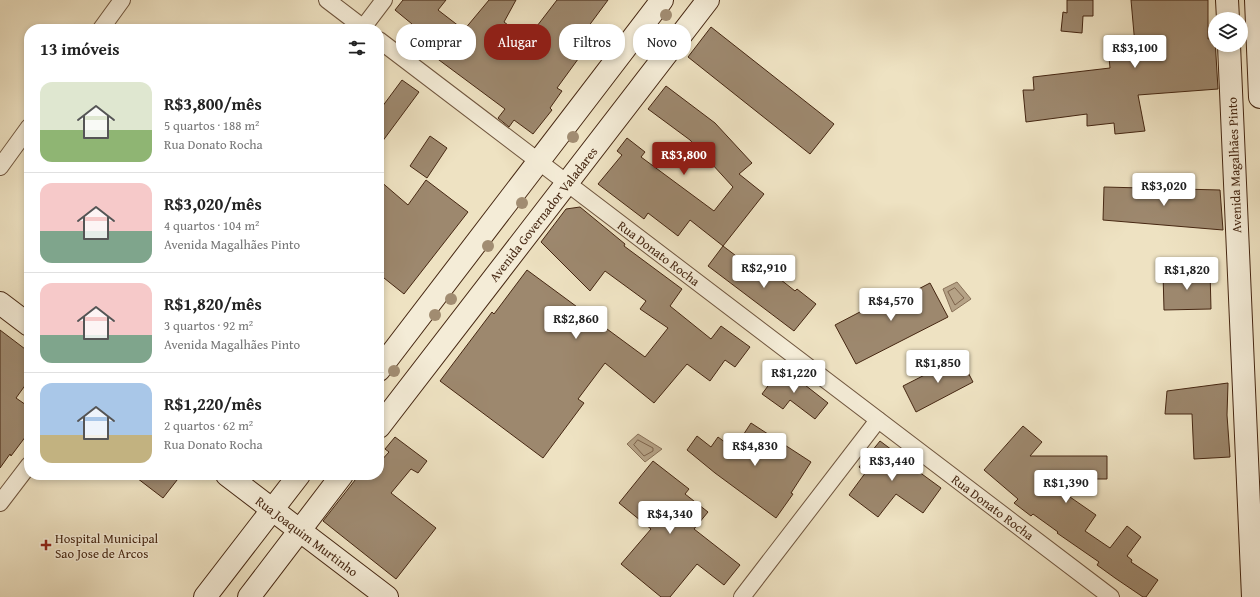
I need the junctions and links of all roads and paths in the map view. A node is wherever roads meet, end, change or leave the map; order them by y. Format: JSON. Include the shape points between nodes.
{"nodes":[{"id":1,"x":122,"y":0,"type":"edge"},
{"id":2,"x":327,"y":0,"type":"edge"},
{"id":3,"x":384,"y":0,"type":"edge"},
{"id":4,"x":662,"y":0,"type":"edge"},
{"id":5,"x":708,"y":0,"type":"edge"},
{"id":6,"x":1227,"y":0,"type":"edge"},
{"id":7,"x":1256,"y":0,"type":"edge"},
{"id":8,"x":1228,"y":12,"type":"edge"},
{"id":9,"x":104,"y":24,"type":"edge"},
{"id":10,"x":359,"y":24,"type":"edge"},
{"id":11,"x":367,"y":24,"type":"edge"},
{"id":12,"x":384,"y":44,"type":"edge"},
{"id":13,"x":1229,"y":52,"type":"edge"},
{"id":14,"x":1260,"y":97,"type":"edge"},
{"id":15,"x":24,"y":134,"type":"edge"},
{"id":16,"x":539,"y":161,"type":"junction"},
{"id":17,"x":0,"y":167,"type":"edge"},
{"id":18,"x":567,"y":183,"type":"junction"},
{"id":19,"x":0,"y":303,"type":"edge"},
{"id":20,"x":24,"y":321,"type":"edge"},
{"id":21,"x":384,"y":363,"type":"edge"},
{"id":22,"x":878,"y":420,"type":"junction"},
{"id":23,"x":384,"y":421,"type":"edge"},
{"id":24,"x":24,"y":472,"type":"edge"},
{"id":25,"x":1254,"y":476,"type":"edge"},
{"id":26,"x":234,"y":480,"type":"edge"},
{"id":27,"x":295,"y":480,"type":"edge"},
{"id":28,"x":338,"y":480,"type":"edge"},
{"id":29,"x":0,"y":503,"type":"edge"},
{"id":30,"x":272,"y":509,"type":"junction"},
{"id":31,"x":300,"y":530,"type":"junction"},
{"id":32,"x":205,"y":597,"type":"edge"},
{"id":33,"x":248,"y":597,"type":"edge"},
{"id":34,"x":387,"y":597,"type":"edge"},
{"id":35,"x":742,"y":597,"type":"edge"},
{"id":36,"x":1111,"y":597,"type":"edge"},
{"id":37,"x":1253,"y":597,"type":"edge"}],
"edges":[{"from":1,"to":9,"type":"street"},
{"from":2,"to":10,"type":"street"},
{"from":3,"to":11,"type":"street"},
{"from":4,"to":16,"type":"street"},
{"from":5,"to":18,"type":"street","name":"Avenida Governador Valadares"},
{"from":6,"to":8,"type":"street"},
{"from":7,"to":14,"type":"street"},
{"from":12,"to":16,"type":"street","name":"Rua Donato Rocha"},
{"from":13,"to":25,"type":"street","name":"Avenida Magalhães Pinto"},
{"from":15,"to":17,"type":"street"},
{"from":16,"to":18,"type":"street","name":"Rua Donato Rocha"},
{"from":16,"to":21,"type":"street"},
{"from":18,"to":22,"type":"street","name":"Rua Donato Rocha"},
{"from":18,"to":23,"type":"street","name":"Avenida Governador Valadares"},
{"from":19,"to":20,"type":"street"},
{"from":22,"to":35,"type":"street"},
{"from":22,"to":36,"type":"street","name":"Rua Donato Rocha"},
{"from":24,"to":29,"type":"street"},
{"from":25,"to":37,"type":"street","name":"Avenida Magalhães Pinto"},
{"from":26,"to":30,"type":"street","name":"Rua Joaquim Murtinho"},
{"from":27,"to":30,"type":"street"},
{"from":28,"to":31,"type":"street"},
{"from":30,"to":31,"type":"street","name":"Rua Joaquim Murtinho"},
{"from":30,"to":32,"type":"street"},
{"from":31,"to":33,"type":"street"},
{"from":31,"to":34,"type":"street","name":"Rua Joaquim Murtinho"}]}
